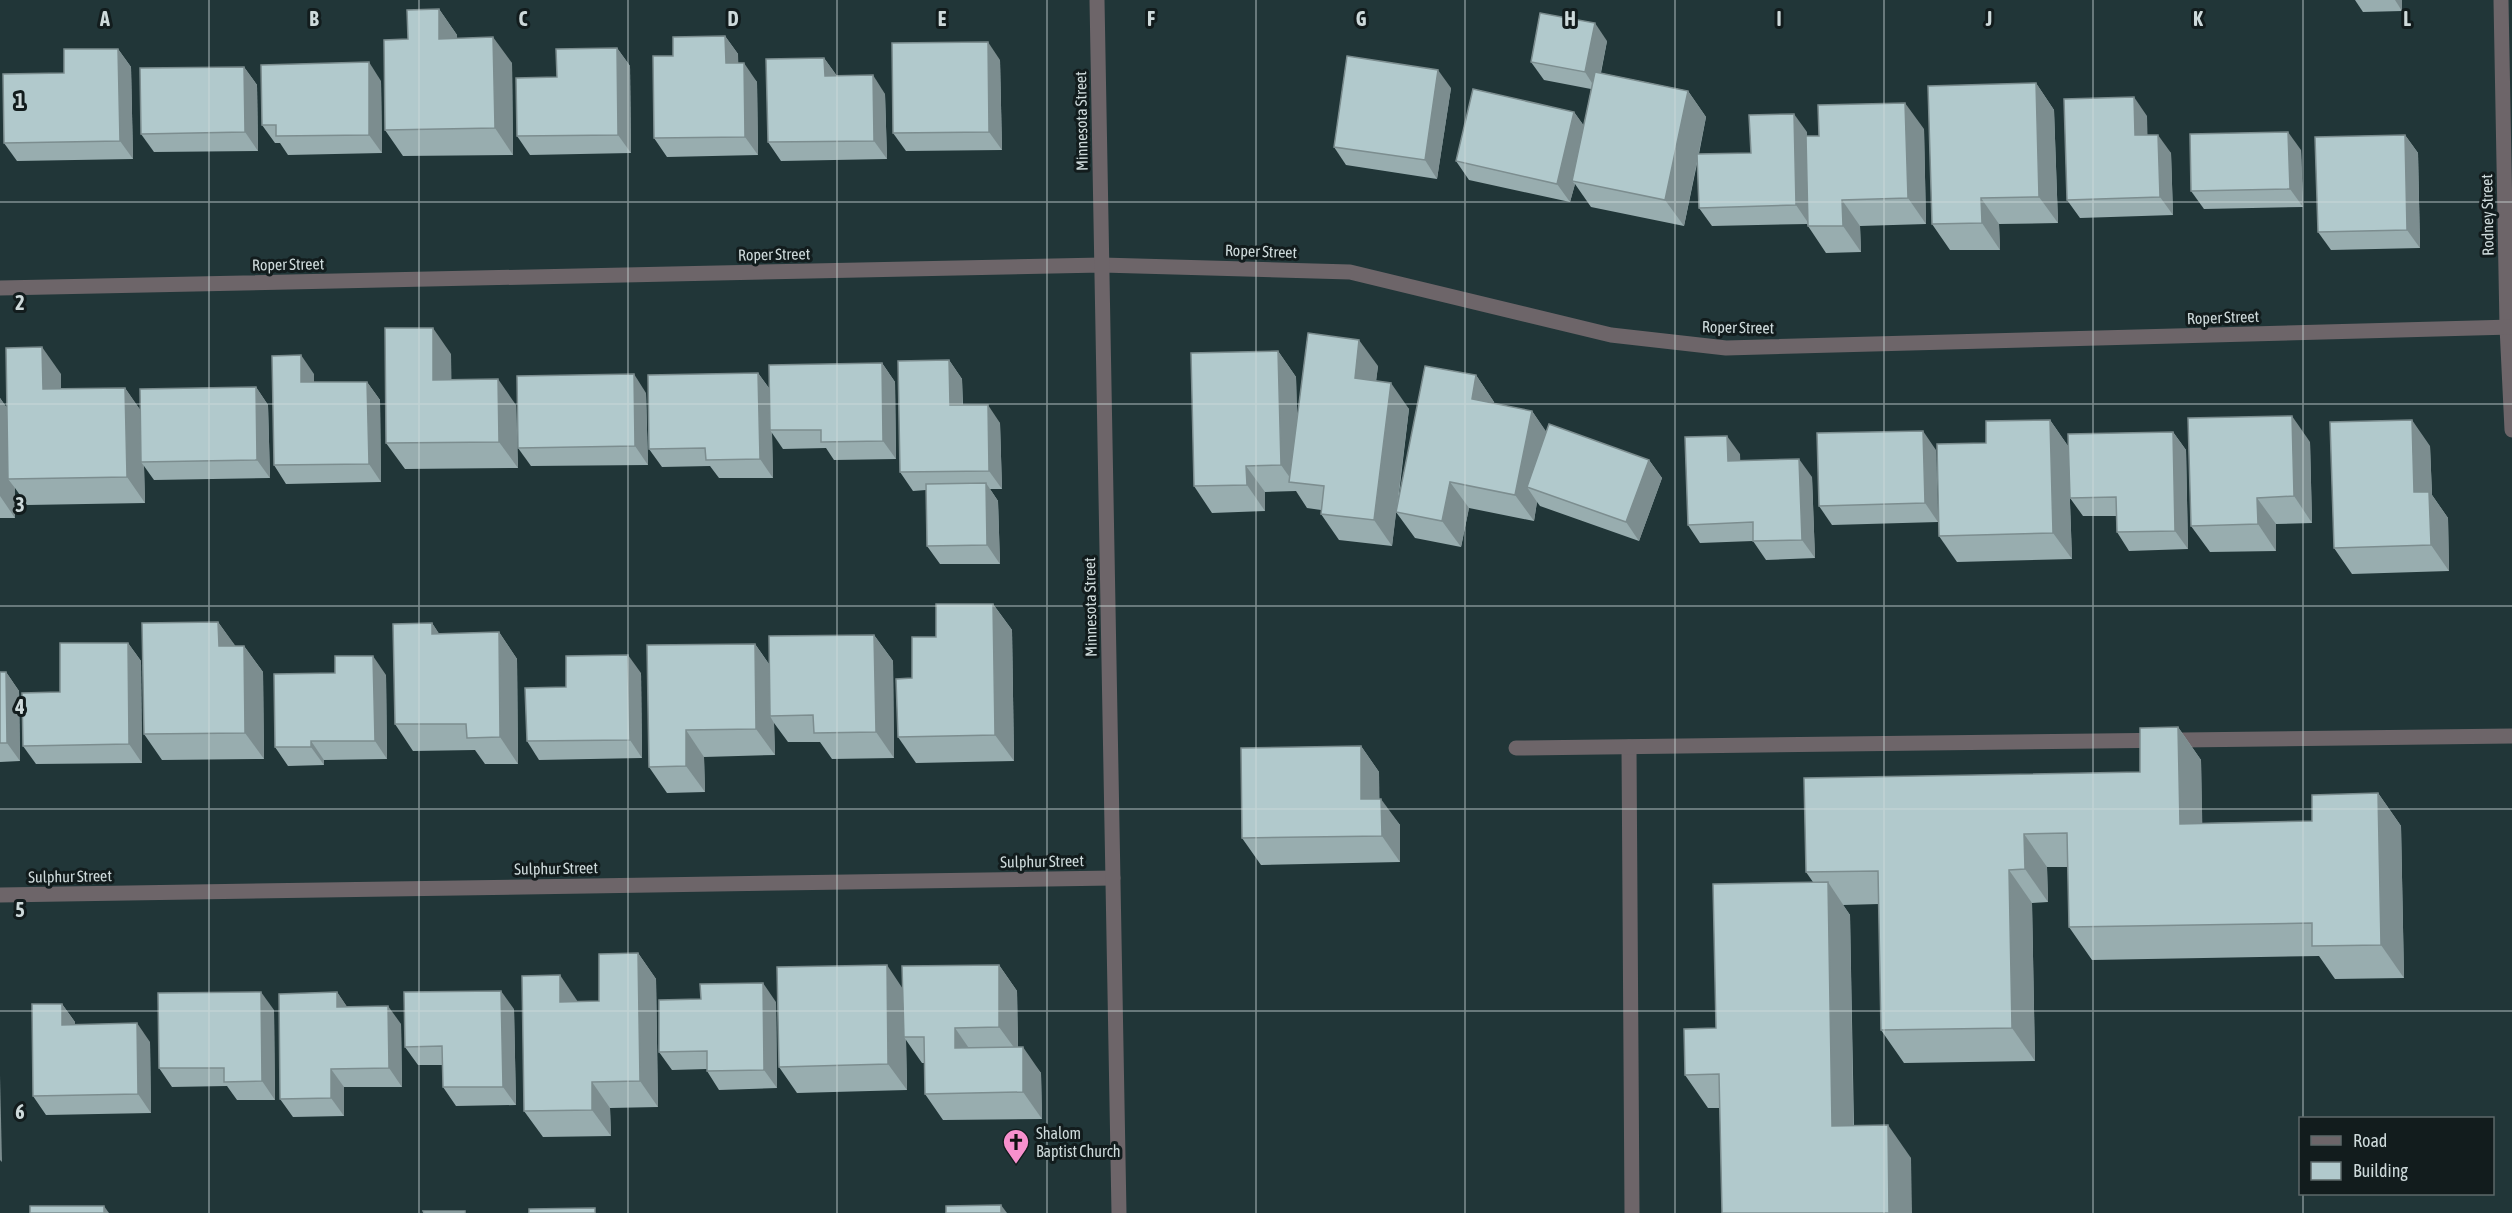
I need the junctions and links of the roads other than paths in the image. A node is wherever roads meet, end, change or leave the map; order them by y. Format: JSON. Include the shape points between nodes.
{"nodes":[{"id":1,"x":1097,"y":0,"type":"edge"},
{"id":2,"x":2501,"y":0,"type":"edge"},
{"id":3,"x":1102,"y":265,"type":"junction"},
{"id":4,"x":0,"y":288,"type":"edge"},
{"id":5,"x":2510,"y":327,"type":"edge"},
{"id":6,"x":2512,"y":430,"type":"edge"},
{"id":7,"x":2512,"y":736,"type":"edge"},
{"id":8,"x":1629,"y":747,"type":"junction"},
{"id":9,"x":1516,"y":748,"type":"dead end"},
{"id":10,"x":1113,"y":878,"type":"junction"},
{"id":11,"x":0,"y":895,"type":"edge"},
{"id":12,"x":1119,"y":1213,"type":"edge"},
{"id":13,"x":1632,"y":1213,"type":"edge"}],
"edges":[{"from":1,"to":3,"type":"street","name":"Minnesota Street"},
{"from":2,"to":5,"type":"street","name":"Rodney Street"},
{"from":3,"to":4,"type":"street","name":"Roper Street"},
{"from":3,"to":5,"type":"street","name":"Roper Street","via":[[1350,272],[1611,336],[1726,348]]},
{"from":3,"to":10,"type":"street","name":"Minnesota Street"},
{"from":5,"to":6,"type":"street","name":"Rodney Street"},
{"from":7,"to":8,"type":"street"},
{"from":8,"to":9,"type":"street"},
{"from":8,"to":13,"type":"street"},
{"from":10,"to":11,"type":"street","name":"Sulphur Street"},
{"from":10,"to":12,"type":"street","name":"Minnesota Street"}]}
